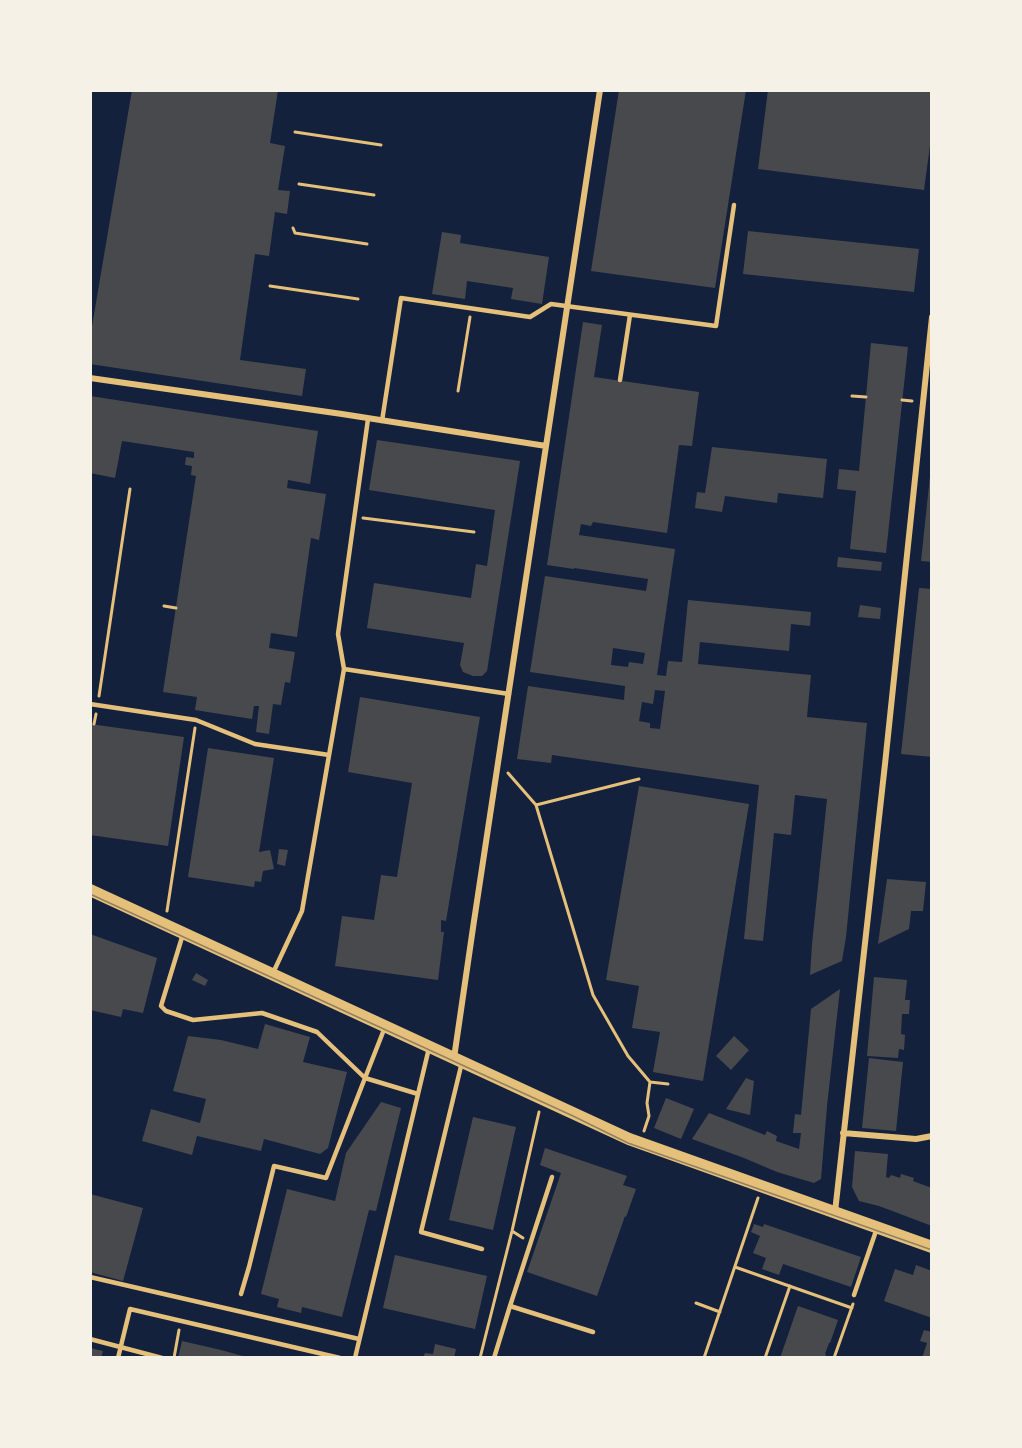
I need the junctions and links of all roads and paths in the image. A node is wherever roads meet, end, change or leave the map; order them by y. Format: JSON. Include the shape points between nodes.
{"nodes":[{"id":1,"x":600,"y":90,"type":"edge"},
{"id":2,"x":295,"y":132,"type":"dead end"},
{"id":3,"x":381,"y":145,"type":"dead end"},
{"id":4,"x":299,"y":184,"type":"dead end"},
{"id":5,"x":374,"y":195,"type":"dead end"},
{"id":6,"x":734,"y":205,"type":"dead end"},
{"id":7,"x":292,"y":228,"type":"dead end"},
{"id":8,"x":367,"y":244,"type":"dead end"},
{"id":9,"x":270,"y":286,"type":"dead end"},
{"id":10,"x":358,"y":299,"type":"dead end"},
{"id":11,"x":567,"y":308,"type":"junction"},
{"id":12,"x":472,"y":309,"type":"junction"},
{"id":13,"x":630,"y":315,"type":"junction"},
{"id":14,"x":932,"y":317,"type":"edge"},
{"id":15,"x":90,"y":378,"type":"edge"},
{"id":16,"x":620,"y":380,"type":"dead end"},
{"id":17,"x":458,"y":391,"type":"dead end"},
{"id":18,"x":852,"y":396,"type":"dead end"},
{"id":19,"x":866,"y":397,"type":"dead end"},
{"id":20,"x":368,"y":419,"type":"junction"},
{"id":21,"x":382,"y":421,"type":"junction"},
{"id":22,"x":546,"y":446,"type":"junction"},
{"id":23,"x":130,"y":489,"type":"dead end"},
{"id":24,"x":354,"y":517,"type":"junction"},
{"id":25,"x":474,"y":532,"type":"dead end"},
{"id":26,"x":164,"y":606,"type":"dead end"},
{"id":27,"x":176,"y":608,"type":"dead end"},
{"id":28,"x":344,"y":669,"type":"junction"},
{"id":29,"x":509,"y":694,"type":"junction"},
{"id":30,"x":90,"y":704,"type":"edge"},
{"id":31,"x":98,"y":706,"type":"junction"},
{"id":32,"x":196,"y":720,"type":"junction"},
{"id":33,"x":329,"y":755,"type":"junction"},
{"id":34,"x":498,"y":763,"type":"junction"},
{"id":35,"x":639,"y":779,"type":"dead end"},
{"id":36,"x":536,"y":805,"type":"junction"},
{"id":37,"x":90,"y":890,"type":"edge"},
{"id":38,"x":165,"y":925,"type":"junction"},
{"id":39,"x":183,"y":934,"type":"junction"},
{"id":40,"x":272,"y":975,"type":"junction"},
{"id":41,"x":385,"y":1027,"type":"junction"},
{"id":42,"x":429,"y":1047,"type":"junction"},
{"id":43,"x":458,"y":1060,"type":"junction"},
{"id":44,"x":365,"y":1078,"type":"junction"},
{"id":45,"x":651,"y":1082,"type":"junction"},
{"id":46,"x":668,"y":1084,"type":"dead end"},
{"id":47,"x":418,"y":1094,"type":"junction"},
{"id":48,"x":542,"y":1099,"type":"junction"},
{"id":49,"x":646,"y":1124,"type":"dead end"},
{"id":50,"x":843,"y":1133,"type":"junction"},
{"id":51,"x":932,"y":1136,"type":"edge"},
{"id":52,"x":552,"y":1177,"type":"dead end"},
{"id":53,"x":762,"y":1187,"type":"junction"},
{"id":54,"x":835,"y":1212,"type":"junction"},
{"id":55,"x":877,"y":1228,"type":"junction"},
{"id":56,"x":932,"y":1247,"type":"edge"},
{"id":57,"x":482,"y":1249,"type":"dead end"},
{"id":58,"x":735,"y":1266,"type":"junction"},
{"id":59,"x":90,"y":1277,"type":"edge"},
{"id":60,"x":790,"y":1286,"type":"junction"},
{"id":61,"x":241,"y":1294,"type":"dead end"},
{"id":62,"x":854,"y":1295,"type":"dead end"},
{"id":63,"x":696,"y":1303,"type":"dead end"},
{"id":64,"x":510,"y":1306,"type":"junction"},
{"id":65,"x":852,"y":1308,"type":"dead end"},
{"id":66,"x":720,"y":1312,"type":"junction"},
{"id":67,"x":181,"y":1320,"type":"junction"},
{"id":68,"x":593,"y":1332,"type":"dead end"},
{"id":69,"x":90,"y":1339,"type":"edge"},
{"id":70,"x":359,"y":1339,"type":"junction"},
{"id":71,"x":121,"y":1347,"type":"junction"},
{"id":72,"x":118,"y":1358,"type":"edge"},
{"id":73,"x":162,"y":1358,"type":"edge"},
{"id":74,"x":174,"y":1358,"type":"edge"},
{"id":75,"x":340,"y":1358,"type":"edge"},
{"id":76,"x":355,"y":1358,"type":"edge"},
{"id":77,"x":480,"y":1358,"type":"edge"},
{"id":78,"x":494,"y":1358,"type":"edge"},
{"id":79,"x":704,"y":1358,"type":"edge"},
{"id":80,"x":765,"y":1358,"type":"edge"}],
"edges":[{"from":1,"to":11,"type":"street"},
{"from":2,"to":3,"type":"path"},
{"from":4,"to":5,"type":"path"},
{"from":6,"to":13,"type":"lane","via":[[716,326]]},
{"from":7,"to":8,"type":"path","via":[[295,233]]},
{"from":9,"to":10,"type":"path"},
{"from":11,"to":12,"type":"lane","via":[[550,304],[530,317]]},
{"from":11,"to":13,"type":"lane"},
{"from":11,"to":22,"type":"street"},
{"from":12,"to":17,"type":"path"},
{"from":12,"to":21,"type":"lane","via":[[401,298]]},
{"from":13,"to":16,"type":"lane"},
{"from":14,"to":50,"type":"street"},
{"from":15,"to":20,"type":"street"},
{"from":18,"to":19,"type":"path"},
{"from":20,"to":21,"type":"street"},
{"from":20,"to":24,"type":"lane"},
{"from":21,"to":22,"type":"street"},
{"from":22,"to":29,"type":"street"},
{"from":23,"to":31,"type":"path"},
{"from":24,"to":25,"type":"path"},
{"from":24,"to":28,"type":"lane","via":[[338,634]]},
{"from":26,"to":27,"type":"path"},
{"from":28,"to":29,"type":"lane"},
{"from":28,"to":33,"type":"lane"},
{"from":29,"to":34,"type":"street"},
{"from":30,"to":31,"type":"lane"},
{"from":31,"to":32,"type":"lane"},
{"from":32,"to":33,"type":"lane","via":[[255,744]]},
{"from":32,"to":38,"type":"path"},
{"from":33,"to":40,"type":"lane","via":[[302,911]]},
{"from":34,"to":36,"type":"path"},
{"from":34,"to":43,"type":"street"},
{"from":35,"to":36,"type":"path"},
{"from":36,"to":45,"type":"path","via":[[593,995],[628,1056]]},
{"from":37,"to":38,"type":"main road"},
{"from":38,"to":39,"type":"main road"},
{"from":39,"to":40,"type":"main road"},
{"from":39,"to":44,"type":"lane","via":[[161,1006],[166,1011],[193,1020],[262,1013],[317,1032]]},
{"from":40,"to":41,"type":"main road"},
{"from":41,"to":42,"type":"main road"},
{"from":41,"to":44,"type":"lane"},
{"from":42,"to":43,"type":"main road"},
{"from":42,"to":47,"type":"lane"},
{"from":43,"to":48,"type":"main road"},
{"from":43,"to":57,"type":"lane","via":[[421,1232]]},
{"from":44,"to":47,"type":"lane"},
{"from":44,"to":61,"type":"lane","via":[[326,1178],[274,1166]]},
{"from":45,"to":46,"type":"path"},
{"from":45,"to":49,"type":"path","via":[[647,1103],[650,1116]]},
{"from":47,"to":70,"type":"lane"},
{"from":48,"to":53,"type":"main road","via":[[629,1139]]},
{"from":48,"to":77,"type":"path"},
{"from":50,"to":51,"type":"street","via":[[916,1139]]},
{"from":50,"to":54,"type":"street"},
{"from":52,"to":64,"type":"lane"},
{"from":53,"to":54,"type":"main road"},
{"from":53,"to":58,"type":"path"},
{"from":54,"to":55,"type":"main road"},
{"from":55,"to":56,"type":"main road"},
{"from":55,"to":62,"type":"lane"},
{"from":58,"to":60,"type":"path"},
{"from":58,"to":66,"type":"path"},
{"from":59,"to":70,"type":"lane"},
{"from":60,"to":65,"type":"path"},
{"from":60,"to":80,"type":"path"},
{"from":63,"to":66,"type":"path"},
{"from":64,"to":68,"type":"lane"},
{"from":64,"to":78,"type":"lane"},
{"from":66,"to":79,"type":"path"},
{"from":67,"to":71,"type":"lane","via":[[130,1310]]},
{"from":67,"to":74,"type":"path"},
{"from":67,"to":75,"type":"lane"},
{"from":69,"to":71,"type":"lane"},
{"from":70,"to":76,"type":"lane"},
{"from":71,"to":72,"type":"lane"},
{"from":71,"to":73,"type":"lane"}]}
